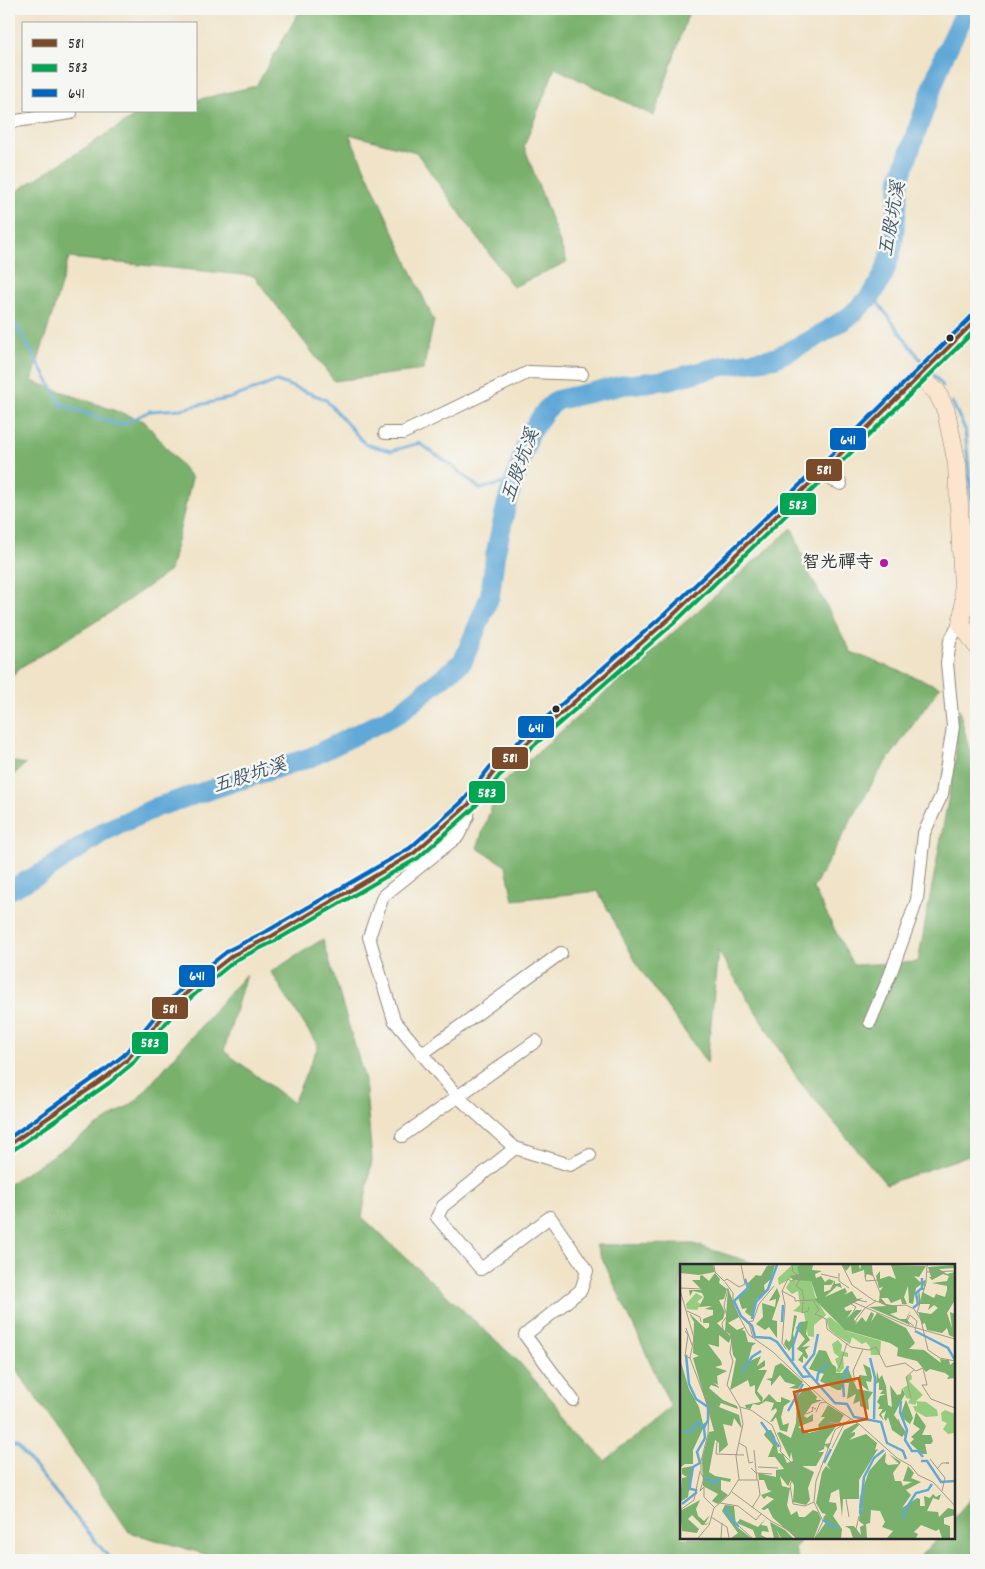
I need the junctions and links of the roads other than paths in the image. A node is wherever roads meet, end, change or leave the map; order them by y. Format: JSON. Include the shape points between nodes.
{"nodes":[{"id":1,"x":71,"y":114,"type":"dead end"},
{"id":2,"x":9,"y":122,"type":"edge"},
{"id":3,"x":976,"y":320,"type":"edge"},
{"id":4,"x":926,"y":369,"type":"junction"},
{"id":5,"x":582,"y":374,"type":"dead end"},
{"id":6,"x":385,"y":432,"type":"dead end"},
{"id":7,"x":819,"y":474,"type":"junction"},
{"id":8,"x":841,"y":484,"type":"dead end"},
{"id":9,"x":968,"y":538,"type":"edge"},
{"id":10,"x":961,"y":623,"type":"junction"},
{"id":11,"x":976,"y":645,"type":"edge"},
{"id":12,"x":469,"y":804,"type":"junction"},
{"id":13,"x":561,"y":953,"type":"dead end"},
{"id":14,"x":870,"y":1022,"type":"dead end"},
{"id":15,"x":536,"y":1041,"type":"dead end"},
{"id":16,"x":422,"y":1054,"type":"junction"},
{"id":17,"x":457,"y":1096,"type":"junction"},
{"id":18,"x":402,"y":1136,"type":"dead end"},
{"id":19,"x":9,"y":1145,"type":"edge"},
{"id":20,"x":515,"y":1148,"type":"junction"},
{"id":21,"x":590,"y":1155,"type":"dead end"},
{"id":22,"x":574,"y":1400,"type":"dead end"}],
"edges":[{"from":1,"to":2,"type":"street"},
{"from":3,"to":4,"type":"main road"},
{"from":4,"to":7,"type":"main road"},
{"from":4,"to":9,"type":"main road","via":[[946,411]]},
{"from":5,"to":6,"type":"street","via":[[529,372],[403,433]]},
{"from":7,"to":8,"type":"street"},
{"from":7,"to":12,"type":"main road","via":[[670,618],[494,772]]},
{"from":9,"to":10,"type":"main road"},
{"from":10,"to":11,"type":"main road"},
{"from":10,"to":14,"type":"street","via":[[950,641],[948,664],[953,727],[942,794],[924,833],[917,900]]},
{"from":12,"to":16,"type":"street","via":[[468,816],[458,836],[383,896],[369,937],[394,1020]]},
{"from":12,"to":19,"type":"main road","via":[[414,853],[272,936],[233,955],[170,1008],[128,1059]]},
{"from":13,"to":16,"type":"street"},
{"from":15,"to":17,"type":"street"},
{"from":16,"to":17,"type":"street"},
{"from":17,"to":18,"type":"street"},
{"from":17,"to":20,"type":"street"},
{"from":20,"to":21,"type":"street","via":[[570,1165]]},
{"from":20,"to":22,"type":"street","via":[[442,1206],[437,1216],[481,1269],[550,1217],[587,1271],[581,1290],[524,1335]]}]}
